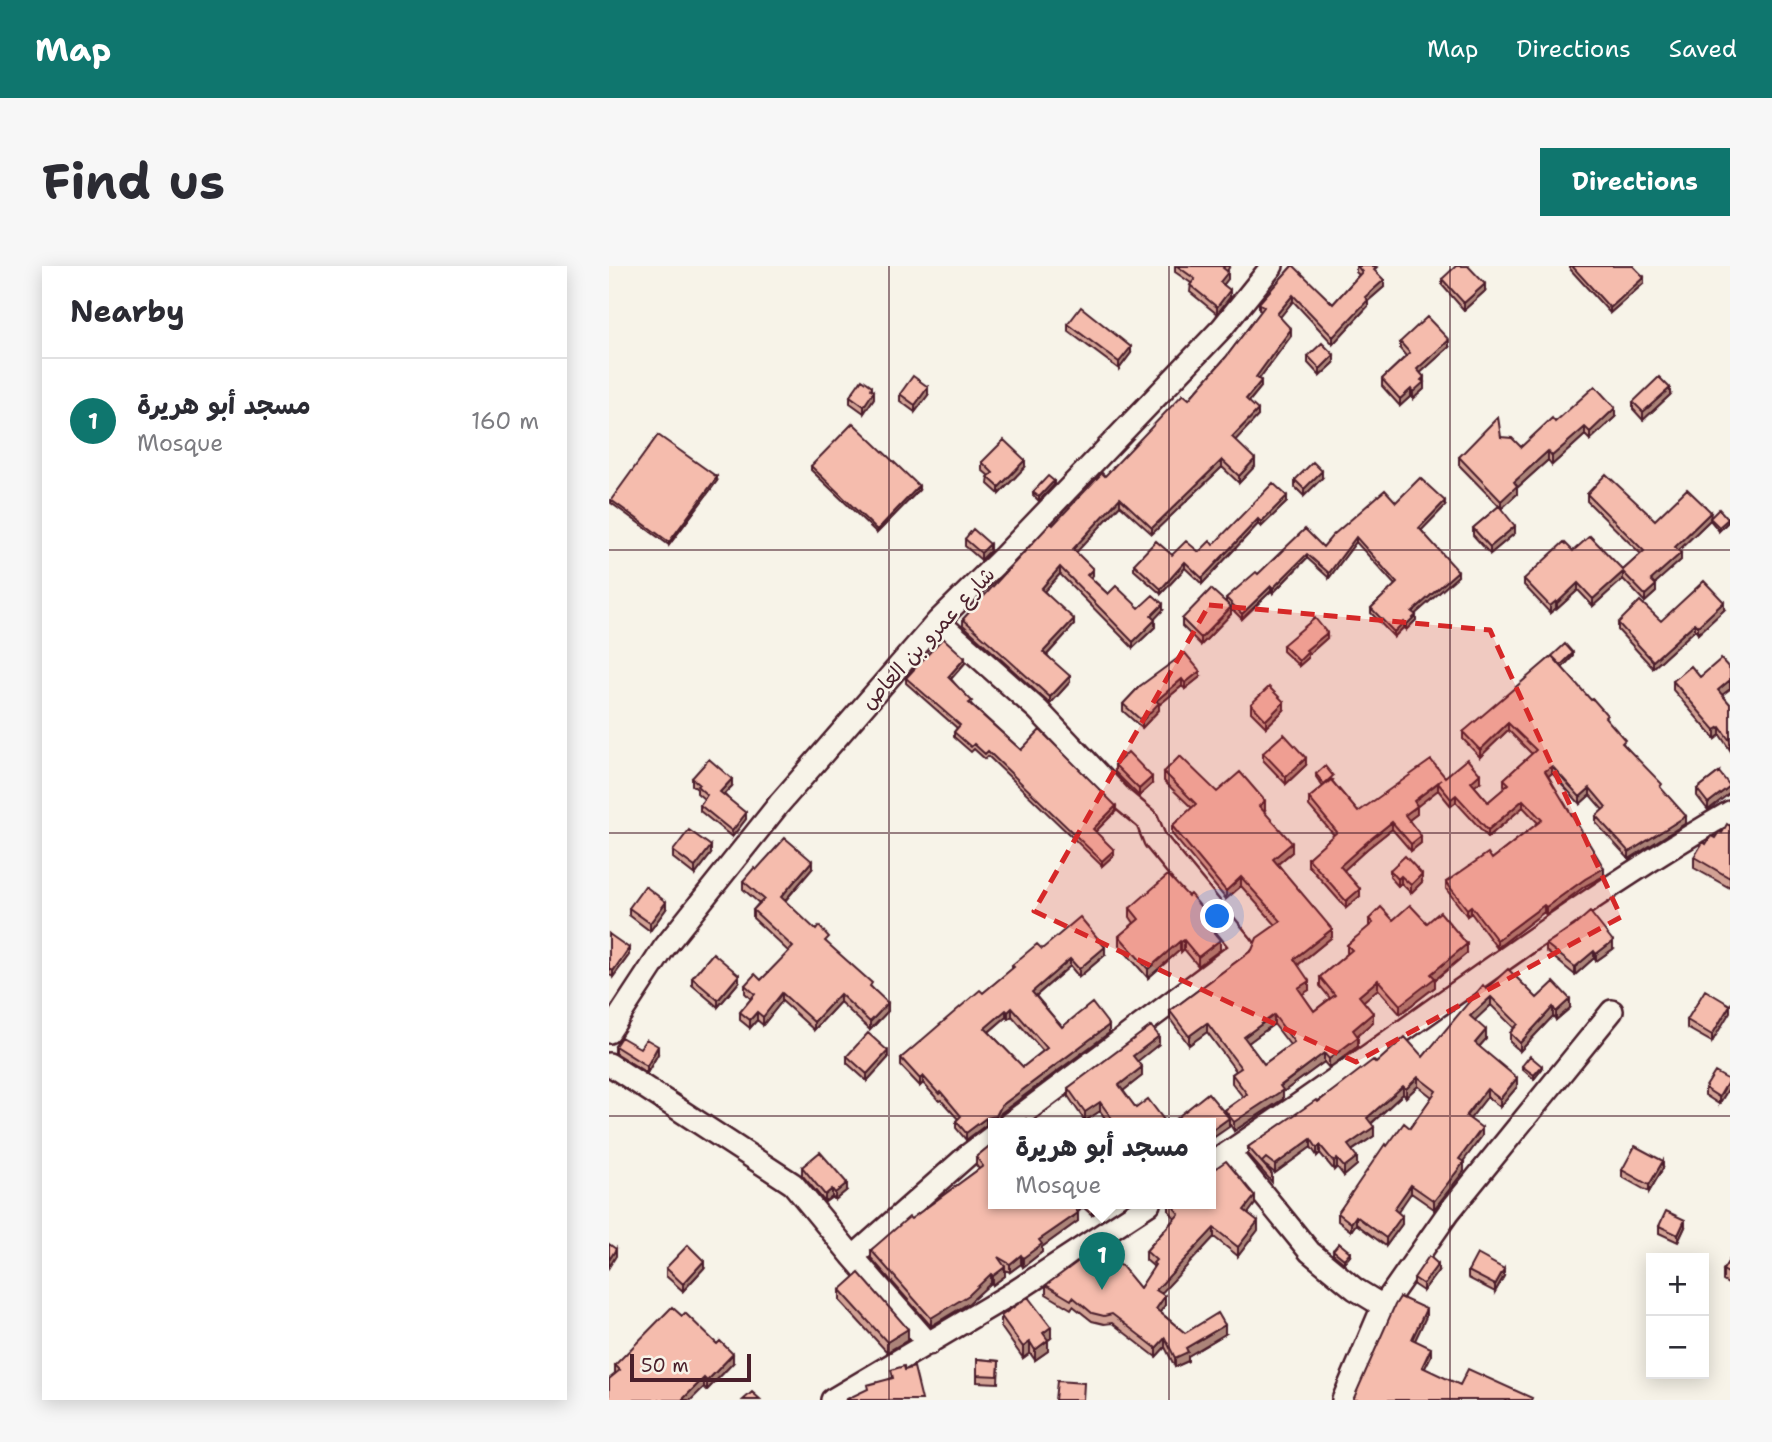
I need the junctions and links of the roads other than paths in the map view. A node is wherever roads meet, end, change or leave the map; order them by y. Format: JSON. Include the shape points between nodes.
{"nodes":[{"id":1,"x":1272,"y":266,"type":"edge"},
{"id":2,"x":939,"y":621,"type":"junction"},
{"id":3,"x":1730,"y":812,"type":"edge"},
{"id":4,"x":1612,"y":1012,"type":"dead end"},
{"id":5,"x":609,"y":1032,"type":"edge"},
{"id":6,"x":609,"y":1064,"type":"edge"},
{"id":7,"x":1017,"y":1118,"type":"edge"},
{"id":8,"x":988,"y":1140,"type":"edge"},
{"id":9,"x":1229,"y":1152,"type":"junction"},
{"id":10,"x":1216,"y":1160,"type":"edge"},
{"id":11,"x":1141,"y":1209,"type":"edge"},
{"id":12,"x":853,"y":1257,"type":"junction"},
{"id":13,"x":1383,"y":1306,"type":"junction"},
{"id":14,"x":929,"y":1344,"type":"junction"},
{"id":15,"x":832,"y":1400,"type":"edge"},
{"id":16,"x":1342,"y":1400,"type":"edge"}],
"edges":[{"from":1,"to":2,"type":"street","name":"شارع عمرو بن العاص","via":[[1222,328]]},
{"from":2,"to":5,"type":"street","name":"شارع عمرو بن العاص","via":[[779,804],[664,947]]},
{"from":2,"to":7,"type":"street","via":[[1038,710],[1147,820],[1155,840],[1244,948]]},
{"from":3,"to":9,"type":"street","via":[[1559,920]]},
{"from":4,"to":13,"type":"street","via":[[1448,1213]]},
{"from":6,"to":12,"type":"street","via":[[793,1184]]},
{"from":8,"to":12,"type":"street"},
{"from":9,"to":10,"type":"street"},
{"from":9,"to":13,"type":"street","via":[[1310,1252]]},
{"from":11,"to":14,"type":"street"},
{"from":12,"to":14,"type":"street"},
{"from":13,"to":16,"type":"street"},
{"from":14,"to":15,"type":"street"}]}
